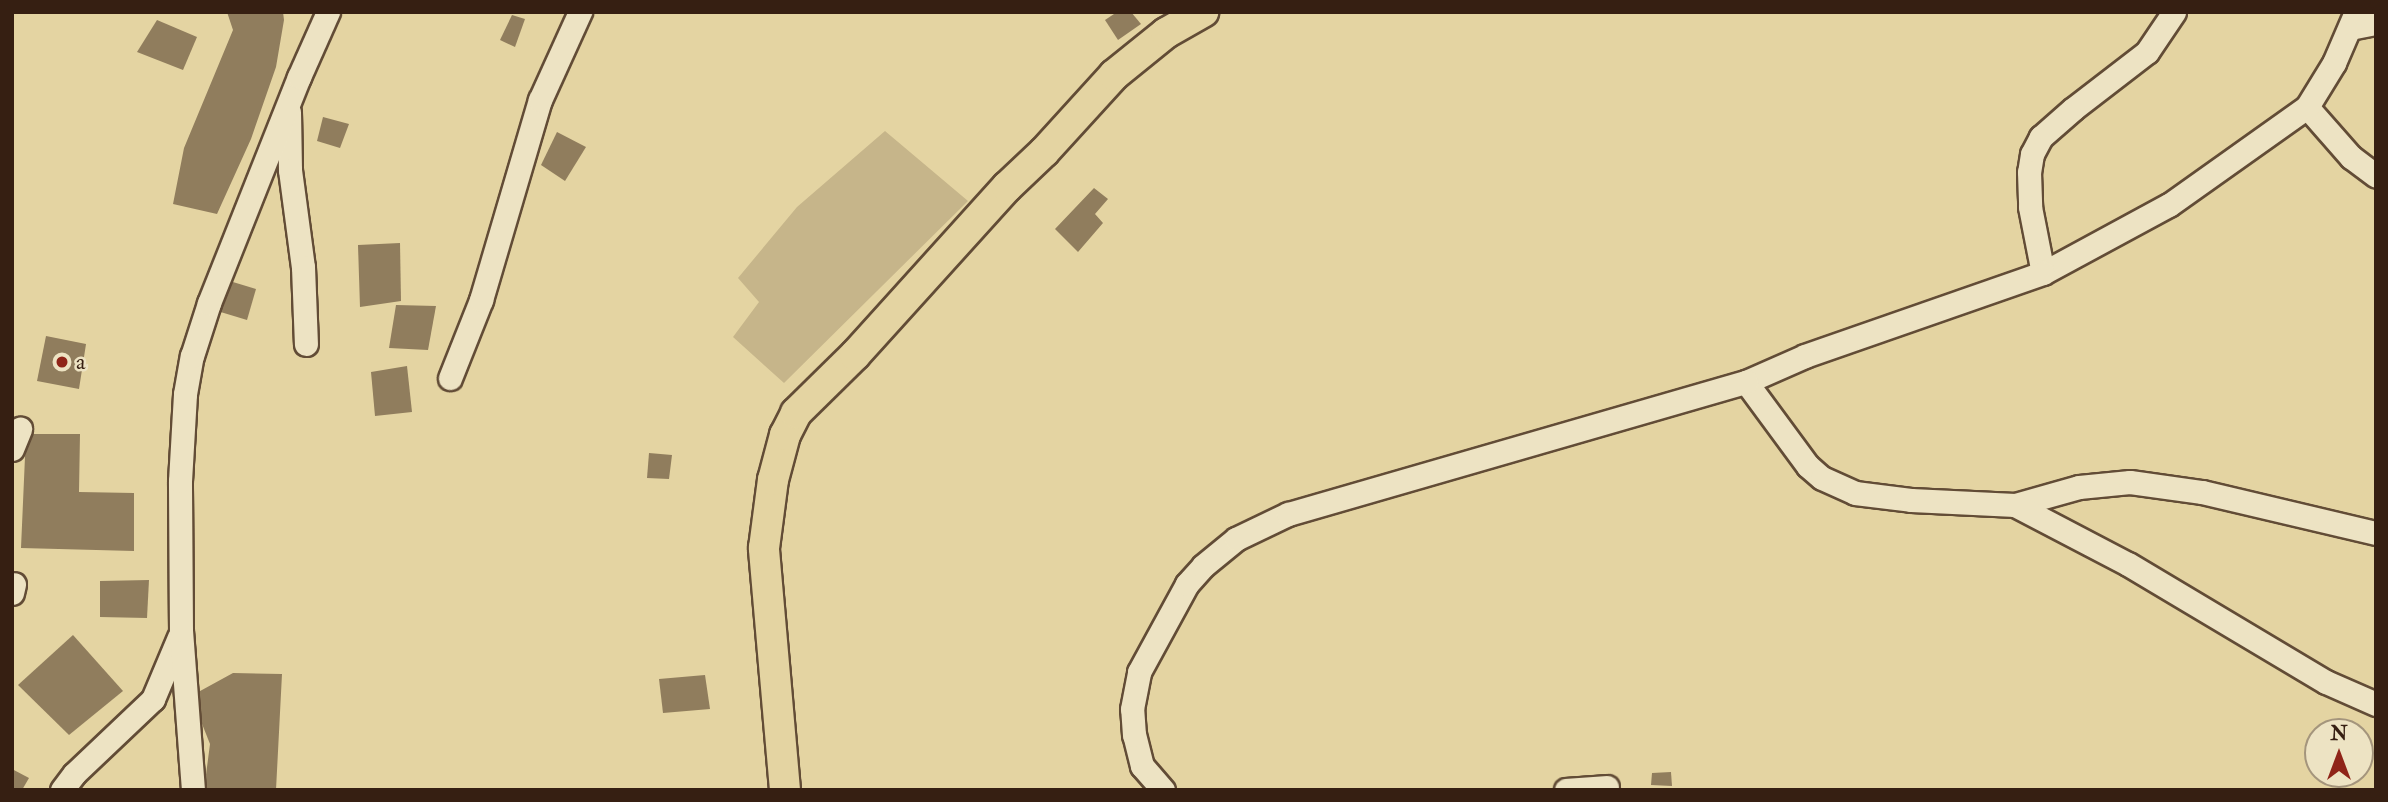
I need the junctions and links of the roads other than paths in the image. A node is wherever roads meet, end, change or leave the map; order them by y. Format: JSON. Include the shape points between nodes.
{"nodes":[{"id":1,"x":328,"y":12,"type":"edge"},
{"id":2,"x":580,"y":12,"type":"edge"},
{"id":3,"x":1203,"y":12,"type":"edge"},
{"id":4,"x":2174,"y":12,"type":"edge"},
{"id":5,"x":2353,"y":20,"type":"edge"},
{"id":6,"x":2376,"y":23,"type":"edge"},
{"id":7,"x":289,"y":102,"type":"junction"},
{"id":8,"x":2307,"y":107,"type":"junction"},
{"id":9,"x":2376,"y":176,"type":"edge"},
{"id":10,"x":2043,"y":273,"type":"junction"},
{"id":11,"x":306,"y":344,"type":"dead end"},
{"id":12,"x":450,"y":378,"type":"dead end"},
{"id":13,"x":1746,"y":382,"type":"junction"},
{"id":14,"x":2015,"y":505,"type":"junction"},
{"id":15,"x":2376,"y":533,"type":"edge"},
{"id":16,"x":181,"y":630,"type":"junction"},
{"id":17,"x":2376,"y":704,"type":"edge"},
{"id":18,"x":1607,"y":787,"type":"dead end"},
{"id":19,"x":62,"y":790,"type":"edge"},
{"id":20,"x":193,"y":790,"type":"edge"},
{"id":21,"x":785,"y":790,"type":"edge"},
{"id":22,"x":1163,"y":790,"type":"edge"},
{"id":23,"x":1566,"y":790,"type":"edge"}],
"edges":[{"from":1,"to":7,"type":"street"},
{"from":2,"to":12,"type":"street","via":[[540,100],[481,300]]},
{"from":3,"to":21,"type":"main road","via":[[1166,33],[1114,75],[796,413],[773,480],[764,548]]},
{"from":4,"to":10,"type":"street","via":[[2147,52],[2073,108],[2041,137],[2032,154],[2030,206]]},
{"from":5,"to":6,"type":"street"},
{"from":5,"to":8,"type":"street"},
{"from":7,"to":11,"type":"street","via":[[290,170],[303,267]]},
{"from":7,"to":16,"type":"street","via":[[192,356],[182,428]]},
{"from":8,"to":9,"type":"street","via":[[2351,157]]},
{"from":8,"to":10,"type":"street","via":[[2169,205]]},
{"from":10,"to":13,"type":"street","via":[[1805,356]]},
{"from":13,"to":14,"type":"street","via":[[1808,466],[1838,487],[1877,497]]},
{"from":13,"to":22,"type":"street","via":[[1288,514],[1236,539],[1188,584],[1139,672],[1132,709],[1134,735],[1142,766]]},
{"from":14,"to":15,"type":"street","via":[[2079,487],[2130,482],[2202,492]]},
{"from":14,"to":17,"type":"street","via":[[2151,577],[2326,682]]},
{"from":16,"to":19,"type":"street","via":[[153,699]]},
{"from":16,"to":20,"type":"street"},
{"from":18,"to":23,"type":"street"}]}
